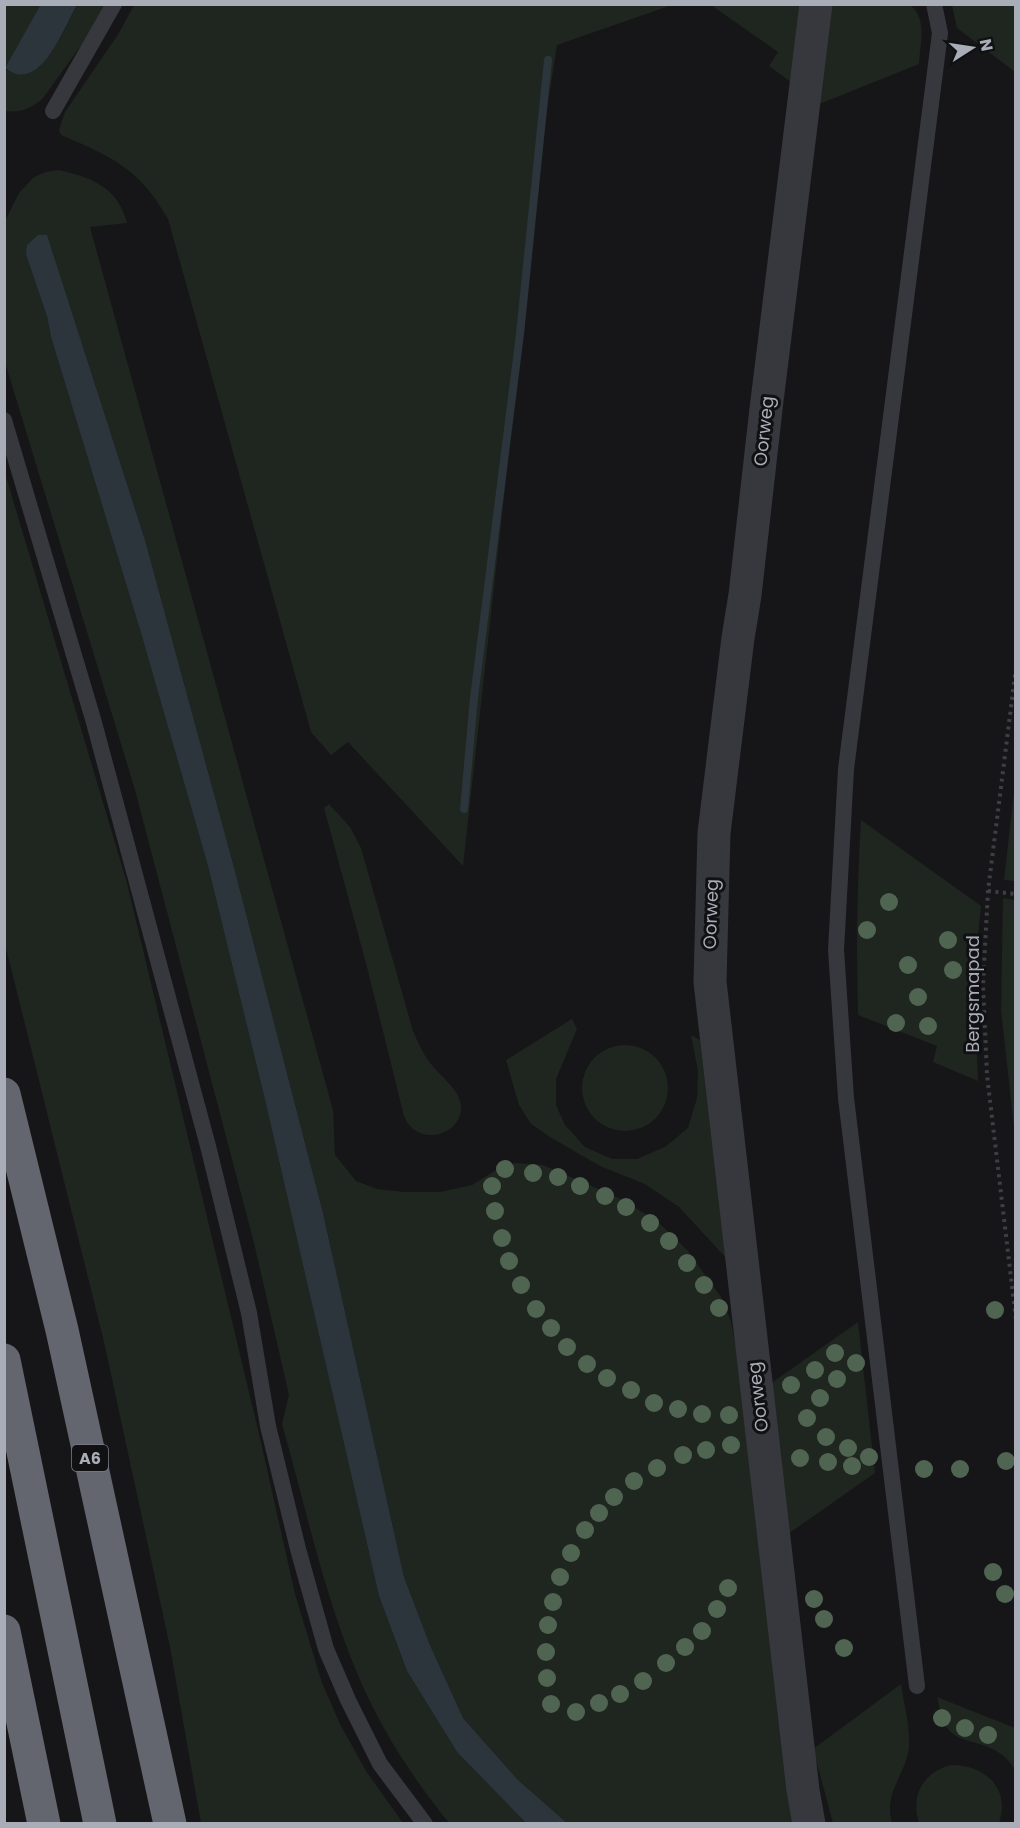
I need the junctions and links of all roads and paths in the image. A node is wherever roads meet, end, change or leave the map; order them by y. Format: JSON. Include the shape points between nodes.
{"nodes":[{"id":1,"x":114,"y":4,"type":"edge"},
{"id":2,"x":816,"y":4,"type":"edge"},
{"id":3,"x":934,"y":4,"type":"edge"},
{"id":4,"x":53,"y":111,"type":"dead end"},
{"id":5,"x":4,"y":420,"type":"edge"},
{"id":6,"x":1016,"y":667,"type":"edge"},
{"id":7,"x":988,"y":891,"type":"junction"},
{"id":8,"x":1016,"y":894,"type":"edge"},
{"id":9,"x":4,"y":1094,"type":"edge"},
{"id":10,"x":1016,"y":1320,"type":"edge"},
{"id":11,"x":4,"y":1360,"type":"edge"},
{"id":12,"x":4,"y":1631,"type":"edge"},
{"id":13,"x":917,"y":1686,"type":"dead end"},
{"id":14,"x":44,"y":1824,"type":"edge"},
{"id":15,"x":100,"y":1824,"type":"edge"},
{"id":16,"x":170,"y":1824,"type":"edge"},
{"id":17,"x":425,"y":1824,"type":"edge"},
{"id":18,"x":809,"y":1824,"type":"edge"}],
"edges":[{"from":1,"to":4,"type":"lane"},
{"from":2,"to":18,"type":"street","name":"Oorweg","via":[[714,833],[710,982]]},
{"from":3,"to":13,"type":"lane","via":[[940,33],[846,769],[836,950],[846,1098]]},
{"from":5,"to":17,"type":"lane","via":[[93,719],[208,1146],[249,1313],[268,1426],[326,1649],[380,1764]]},
{"from":6,"to":7,"type":"path","name":"Bergsmapad"},
{"from":7,"to":8,"type":"path"},
{"from":7,"to":10,"type":"path","name":"Bergsmapad","via":[[983,985],[987,1075]]},
{"from":9,"to":16,"type":"highway","number":"A6","via":[[62,1330]]},
{"from":11,"to":15,"type":"highway"},
{"from":12,"to":14,"type":"highway"}]}
